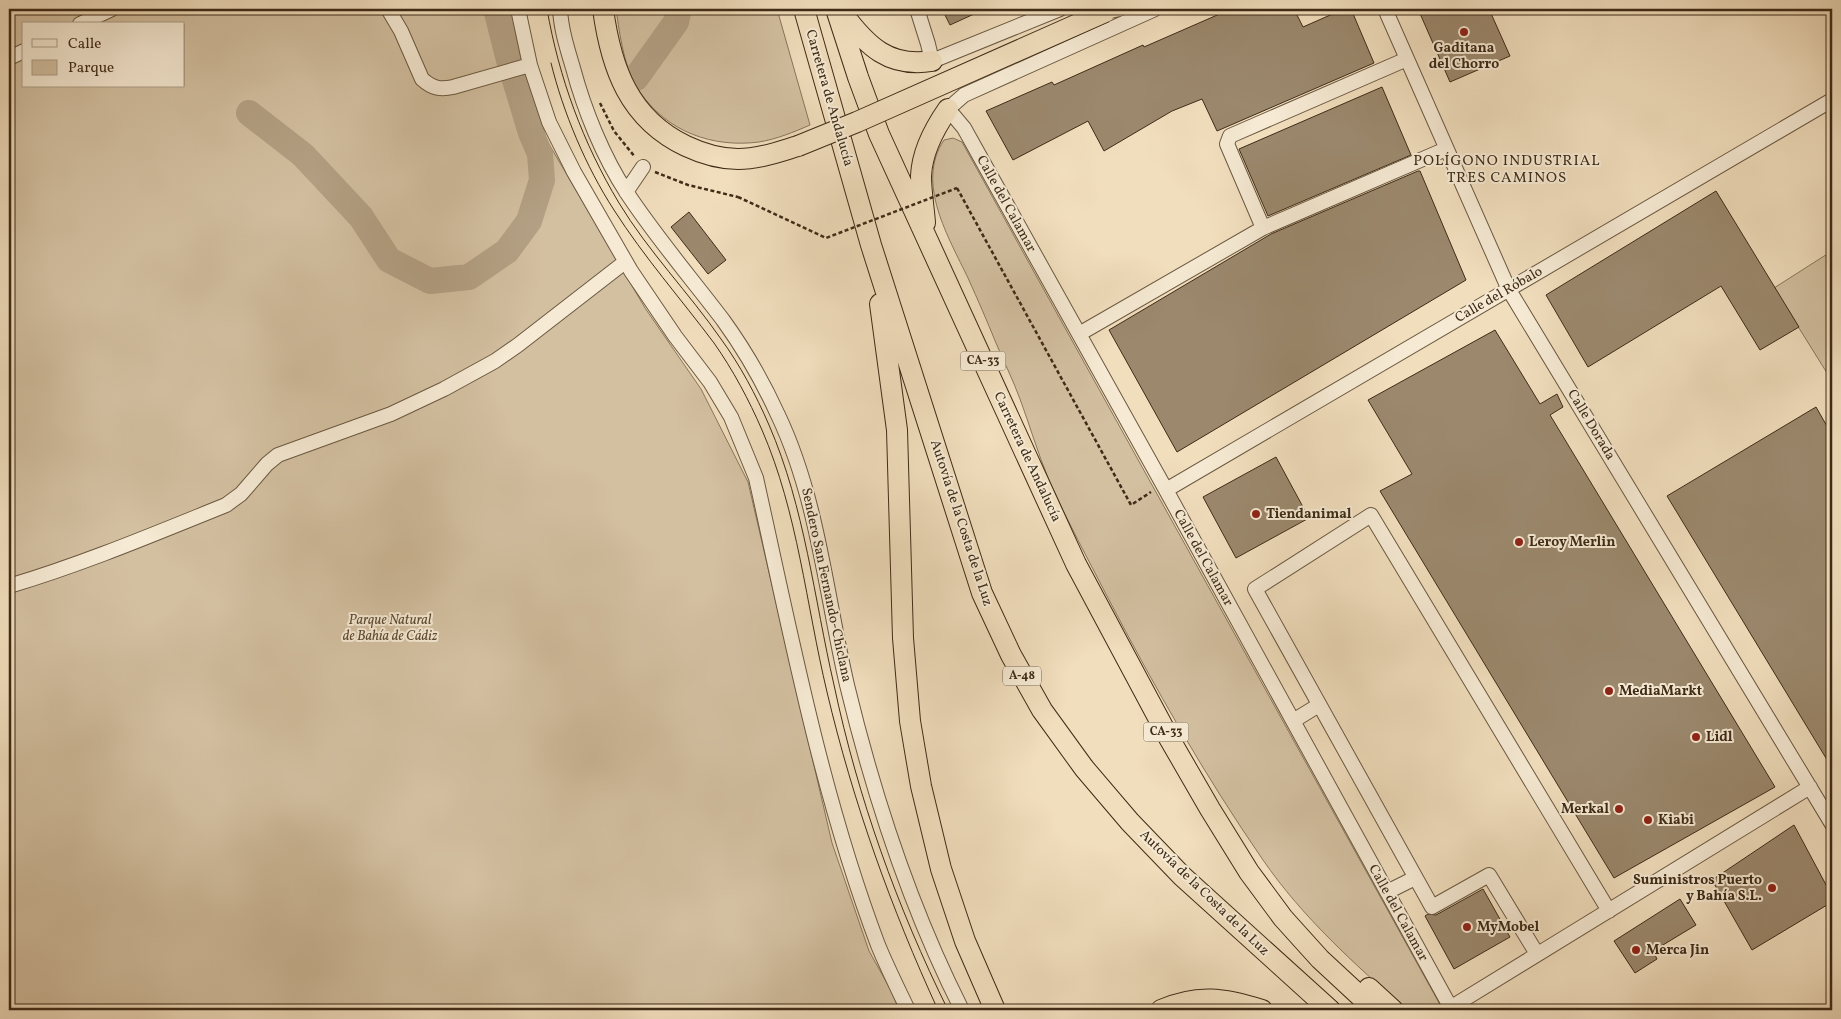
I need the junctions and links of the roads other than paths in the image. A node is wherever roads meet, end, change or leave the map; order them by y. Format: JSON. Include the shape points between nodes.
{"nodes":[{"id":1,"x":112,"y":9,"type":"edge"},
{"id":2,"x":388,"y":9,"type":"edge"},
{"id":3,"x":518,"y":9,"type":"edge"},
{"id":4,"x":560,"y":9,"type":"edge"},
{"id":5,"x":603,"y":9,"type":"edge"},
{"id":6,"x":804,"y":9,"type":"edge"},
{"id":7,"x":838,"y":9,"type":"edge"},
{"id":8,"x":917,"y":9,"type":"edge"},
{"id":9,"x":1060,"y":9,"type":"edge"},
{"id":10,"x":1155,"y":9,"type":"edge"},
{"id":11,"x":1385,"y":9,"type":"edge"},
{"id":12,"x":1111,"y":10,"type":"edge"},
{"id":13,"x":84,"y":22,"type":"edge"},
{"id":14,"x":22,"y":51,"type":"edge"},
{"id":15,"x":9,"y":58,"type":"edge"},
{"id":16,"x":1407,"y":60,"type":"junction"},
{"id":17,"x":932,"y":61,"type":"junction"},
{"id":18,"x":530,"y":65,"type":"junction"},
{"id":19,"x":1832,"y":100,"type":"edge"},
{"id":20,"x":948,"y":109,"type":"junction"},
{"id":21,"x":1446,"y":149,"type":"junction"},
{"id":22,"x":643,"y":167,"type":"road end"},
{"id":23,"x":626,"y":192,"type":"junction"},
{"id":24,"x":1263,"y":228,"type":"junction"},
{"id":25,"x":926,"y":238,"type":"junction"},
{"id":26,"x":871,"y":245,"type":"junction"},
{"id":27,"x":625,"y":262,"type":"junction"},
{"id":28,"x":1509,"y":290,"type":"junction"},
{"id":29,"x":1079,"y":334,"type":"junction"},
{"id":30,"x":1164,"y":487,"type":"junction"},
{"id":31,"x":9,"y":586,"type":"edge"},
{"id":32,"x":1319,"y":705,"type":"junction"},
{"id":33,"x":1293,"y":721,"type":"junction"},
{"id":34,"x":1810,"y":787,"type":"junction"},
{"id":35,"x":1210,"y":809,"type":"junction"},
{"id":36,"x":1832,"y":824,"type":"edge"},
{"id":37,"x":1415,"y":878,"type":"junction"},
{"id":38,"x":1387,"y":892,"type":"junction"},
{"id":39,"x":1609,"y":911,"type":"junction"},
{"id":40,"x":1537,"y":954,"type":"junction"},
{"id":41,"x":1451,"y":1009,"type":"edge"},
{"id":42,"x":908,"y":1010,"type":"edge"},
{"id":43,"x":962,"y":1010,"type":"edge"},
{"id":44,"x":995,"y":1010,"type":"edge"},
{"id":45,"x":1161,"y":1010,"type":"edge"},
{"id":46,"x":1262,"y":1010,"type":"edge"},
{"id":47,"x":1330,"y":1010,"type":"edge"},
{"id":48,"x":1375,"y":1010,"type":"edge"},
{"id":49,"x":1393,"y":1010,"type":"edge"}],
"edges":[{"from":1,"to":13,"type":"street"},
{"from":2,"to":18,"type":"street","via":[[422,79],[436,88],[445,89]]},
{"from":3,"to":18,"type":"street"},
{"from":4,"to":23,"type":"street","name":"Sendero San Fernando-Chiclana","via":[[565,40],[583,101]]},
{"from":5,"to":12,"type":"highway","bridge":true,"via":[[613,59],[622,84],[645,118],[664,134],[697,152],[737,159],[765,156],[798,146]]},
{"from":6,"to":26,"type":"highway","name":"Carretera de Andalucía"},
{"from":7,"to":17,"type":"highway","via":[[858,34],[891,59],[917,64]]},
{"from":7,"to":25,"type":"highway","name":"Carretera de Andalucía","number":"CA-33","via":[[879,134]]},
{"from":8,"to":17,"type":"street"},
{"from":9,"to":17,"type":"street"},
{"from":10,"to":20,"type":"street","via":[[964,95]]},
{"from":11,"to":16,"type":"street","name":"Calle Dorada"},
{"from":14,"to":15,"type":"street"},
{"from":16,"to":21,"type":"street","name":"Calle Dorada"},
{"from":16,"to":24,"type":"street","via":[[1230,136],[1227,144]]},
{"from":18,"to":27,"type":"street","via":[[548,122]]},
{"from":19,"to":28,"type":"street","name":"Calle del Róbalo"},
{"from":20,"to":25,"type":"highway","via":[[930,139],[924,159],[921,177]]},
{"from":20,"to":29,"type":"street","name":"Calle del Calamar","via":[[964,128]]},
{"from":21,"to":24,"type":"street"},
{"from":21,"to":28,"type":"street","name":"Calle Dorada"},
{"from":22,"to":23,"type":"street"},
{"from":23,"to":43,"type":"street","name":"Sendero San Fernando-Chiclana","via":[[724,322],[778,416],[802,477],[870,774],[914,904]]},
{"from":24,"to":29,"type":"street"},
{"from":25,"to":35,"type":"highway","name":"Carretera de Andalucía","number":"CA-33","via":[[1076,564]]},
{"from":26,"to":44,"type":"highway","via":[[897,430],[903,638],[910,721],[919,777],[944,878],[965,941]]},
{"from":26,"to":47,"type":"highway","name":"Autovía de la Costa de la Luz","number":"A-48","via":[[982,593],[1042,710],[1084,768],[1136,829],[1182,876]]},
{"from":27,"to":31,"type":"street","via":[[495,361],[391,414],[278,455],[226,505]]},
{"from":27,"to":42,"type":"street","via":[[710,382],[731,417],[756,478],[810,721],[840,835],[879,946]]},
{"from":28,"to":30,"type":"street","name":"Calle del Róbalo"},
{"from":28,"to":34,"type":"street","name":"Calle Dorada"},
{"from":29,"to":30,"type":"street","name":"Calle del Calamar"},
{"from":30,"to":33,"type":"street","name":"Calle del Calamar"},
{"from":32,"to":33,"type":"street"},
{"from":32,"to":37,"type":"street"},
{"from":32,"to":39,"type":"street","via":[[1255,588],[1371,515]]},
{"from":33,"to":38,"type":"street","name":"Calle del Calamar"},
{"from":34,"to":36,"type":"street","name":"Calle Dorada"},
{"from":34,"to":39,"type":"street"},
{"from":35,"to":48,"type":"highway","via":[[1249,872],[1283,918],[1320,959]]},
{"from":35,"to":49,"type":"highway","via":[[1291,910],[1328,950]]},
{"from":37,"to":38,"type":"street"},
{"from":37,"to":40,"type":"street","via":[[1432,907],[1489,875]]},
{"from":38,"to":41,"type":"street","name":"Calle del Calamar"},
{"from":39,"to":40,"type":"street"},
{"from":40,"to":41,"type":"street"},
{"from":45,"to":46,"type":"highway","via":[[1188,1000],[1212,999]]}]}
